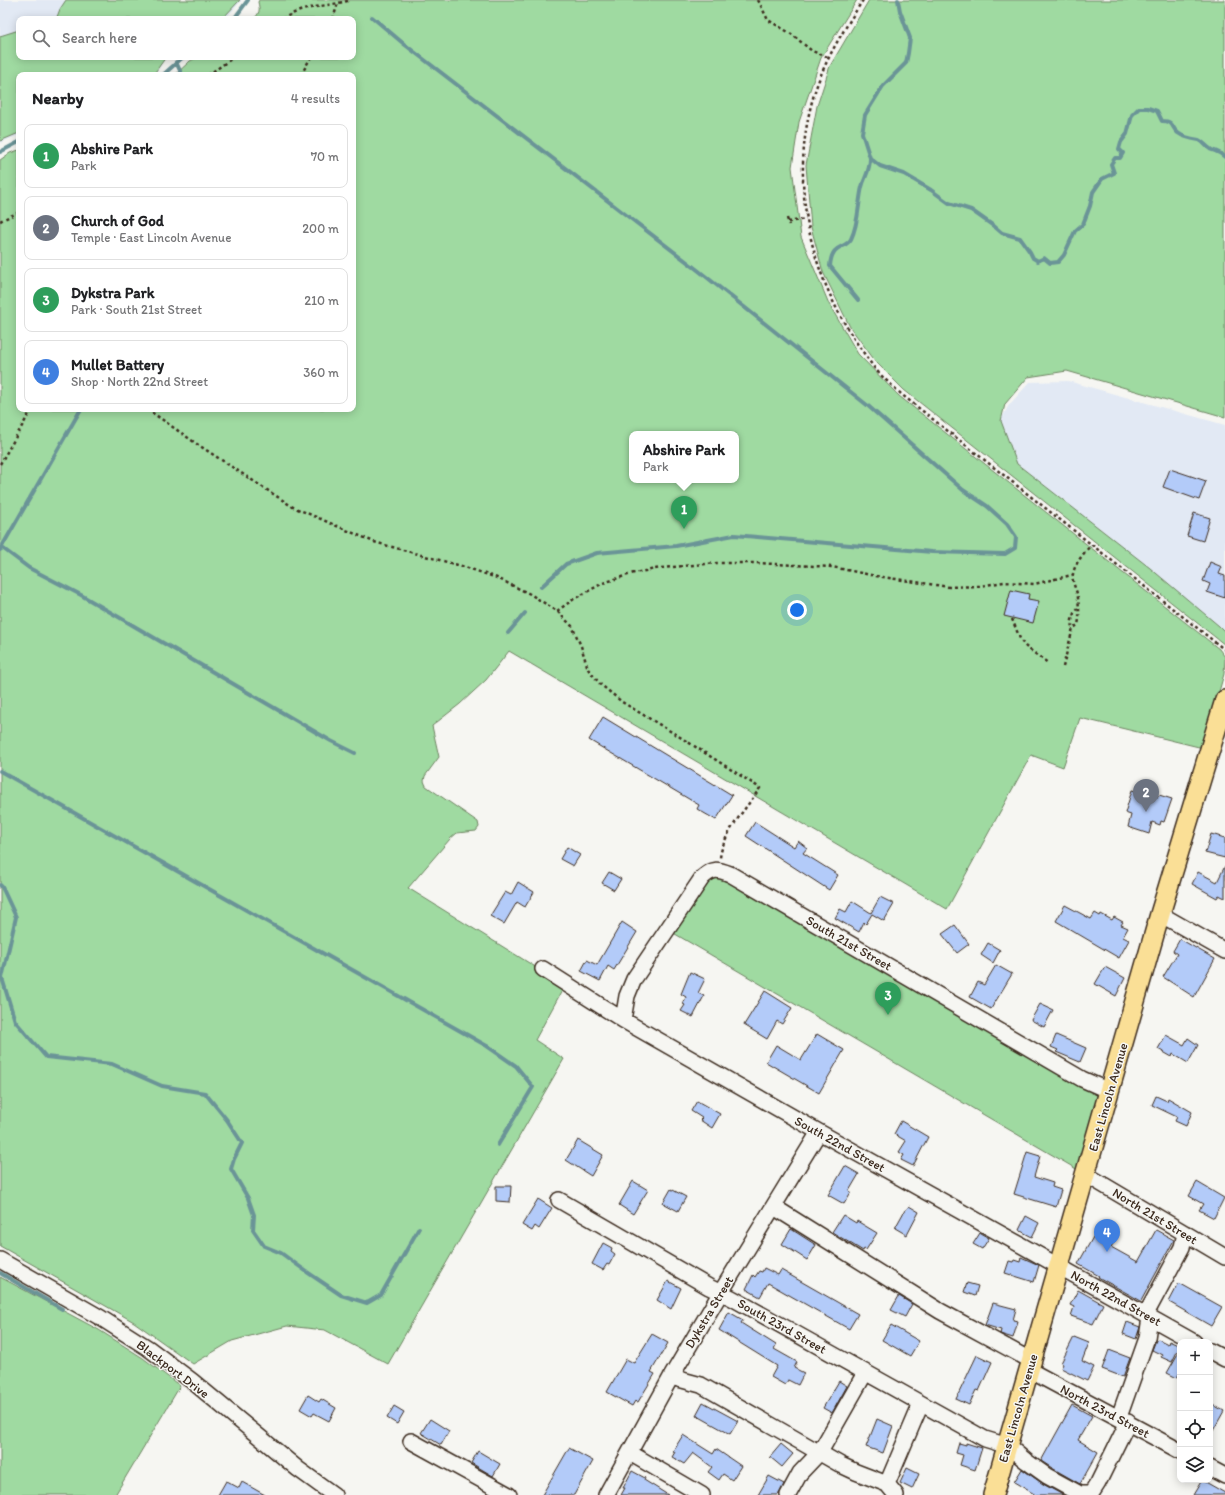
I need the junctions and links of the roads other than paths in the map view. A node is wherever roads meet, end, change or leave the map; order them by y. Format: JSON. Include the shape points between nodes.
{"nodes":[{"id":1,"x":1225,"y":700,"type":"edge"},
{"id":2,"x":1160,"y":914,"type":"junction"},
{"id":3,"x":1225,"y":951,"type":"edge"},
{"id":4,"x":542,"y":970,"type":"dead end"},
{"id":5,"x":623,"y":1020,"type":"junction"},
{"id":6,"x":1110,"y":1091,"type":"junction"},
{"id":7,"x":819,"y":1132,"type":"junction"},
{"id":8,"x":1085,"y":1174,"type":"junction"},
{"id":9,"x":559,"y":1200,"type":"dead end"},
{"id":10,"x":774,"y":1207,"type":"junction"},
{"id":11,"x":1185,"y":1234,"type":"junction"},
{"id":12,"x":1225,"y":1257,"type":"edge"},
{"id":13,"x":0,"y":1260,"type":"edge"},
{"id":14,"x":1059,"y":1267,"type":"junction"},
{"id":15,"x":721,"y":1292,"type":"junction"},
{"id":16,"x":1148,"y":1315,"type":"junction"},
{"id":17,"x":1189,"y":1339,"type":"edge"},
{"id":18,"x":1213,"y":1353,"type":"edge"},
{"id":19,"x":1225,"y":1360,"type":"edge"},
{"id":20,"x":1031,"y":1366,"type":"junction"},
{"id":21,"x":865,"y":1373,"type":"junction"},
{"id":22,"x":671,"y":1377,"type":"junction"},
{"id":23,"x":922,"y":1404,"type":"junction"},
{"id":24,"x":1123,"y":1420,"type":"junction"},
{"id":25,"x":411,"y":1441,"type":"dead end"},
{"id":26,"x":1008,"y":1446,"type":"junction"},
{"id":27,"x":1177,"y":1450,"type":"edge"},
{"id":28,"x":820,"y":1452,"type":"junction"},
{"id":29,"x":630,"y":1453,"type":"junction"},
{"id":30,"x":1213,"y":1470,"type":"edge"},
{"id":31,"x":1225,"y":1476,"type":"edge"},
{"id":32,"x":892,"y":1490,"type":"edge"},
{"id":33,"x":334,"y":1495,"type":"edge"},
{"id":34,"x":509,"y":1495,"type":"edge"},
{"id":35,"x":606,"y":1495,"type":"edge"},
{"id":36,"x":702,"y":1495,"type":"edge"},
{"id":37,"x":788,"y":1495,"type":"edge"},
{"id":38,"x":993,"y":1495,"type":"edge"}],
"edges":[{"from":1,"to":2,"type":"main road","name":"East Lincoln Avenue"},
{"from":2,"to":3,"type":"street"},
{"from":2,"to":6,"type":"main road","name":"East Lincoln Avenue"},
{"from":4,"to":5,"type":"street","name":"South 22nd Street"},
{"from":5,"to":6,"type":"street","name":"South 21st Street","via":[[627,996],[634,979],[702,878],[709,872],[720,870],[1082,1079]]},
{"from":5,"to":7,"type":"street","name":"South 22nd Street"},
{"from":6,"to":8,"type":"main road","name":"East Lincoln Avenue"},
{"from":7,"to":10,"type":"street","name":"Dykstra Street"},
{"from":7,"to":14,"type":"street","name":"South 22nd Street"},
{"from":8,"to":11,"type":"street","name":"North 21st Street"},
{"from":8,"to":14,"type":"main road","name":"East Lincoln Avenue"},
{"from":9,"to":15,"type":"street","name":"South 23rd Street"},
{"from":10,"to":15,"type":"street","name":"Dykstra Street"},
{"from":10,"to":20,"type":"street","name":"North 23rd Street"},
{"from":11,"to":12,"type":"street","name":"North 21st Street"},
{"from":11,"to":16,"type":"street","via":[[1182,1247]]},
{"from":13,"to":33,"type":"street","name":"Blackport Drive","via":[[148,1348]]},
{"from":14,"to":16,"type":"street","name":"North 22nd Street"},
{"from":14,"to":20,"type":"main road","name":"East Lincoln Avenue"},
{"from":15,"to":21,"type":"street","name":"South 23rd Street"},
{"from":15,"to":22,"type":"street","name":"Dykstra Street"},
{"from":16,"to":17,"type":"street","name":"North 22nd Street"},
{"from":16,"to":24,"type":"street","via":[[1147,1338]]},
{"from":18,"to":19,"type":"street"},
{"from":20,"to":24,"type":"street","name":"North 23rd Street"},
{"from":20,"to":26,"type":"main road","name":"East Lincoln Avenue"},
{"from":21,"to":23,"type":"street","name":"South 23rd Street"},
{"from":21,"to":28,"type":"street"},
{"from":22,"to":28,"type":"street","via":[[701,1385]]},
{"from":22,"to":29,"type":"street","name":"Dykstra Street"},
{"from":23,"to":26,"type":"street","name":"South 23rd Street","via":[[985,1439]]},
{"from":23,"to":32,"type":"street"},
{"from":24,"to":26,"type":"street","via":[[1098,1483],[1091,1494],[1080,1494],[1047,1476]]},
{"from":24,"to":27,"type":"street","name":"North 23rd Street"},
{"from":25,"to":34,"type":"street"},
{"from":26,"to":38,"type":"main road","name":"East Lincoln Avenue"},
{"from":28,"to":32,"type":"street"},
{"from":28,"to":37,"type":"street","via":[[800,1473]]},
{"from":29,"to":35,"type":"street","name":"Dykstra Street"},
{"from":29,"to":36,"type":"street"},
{"from":30,"to":31,"type":"street"}]}
